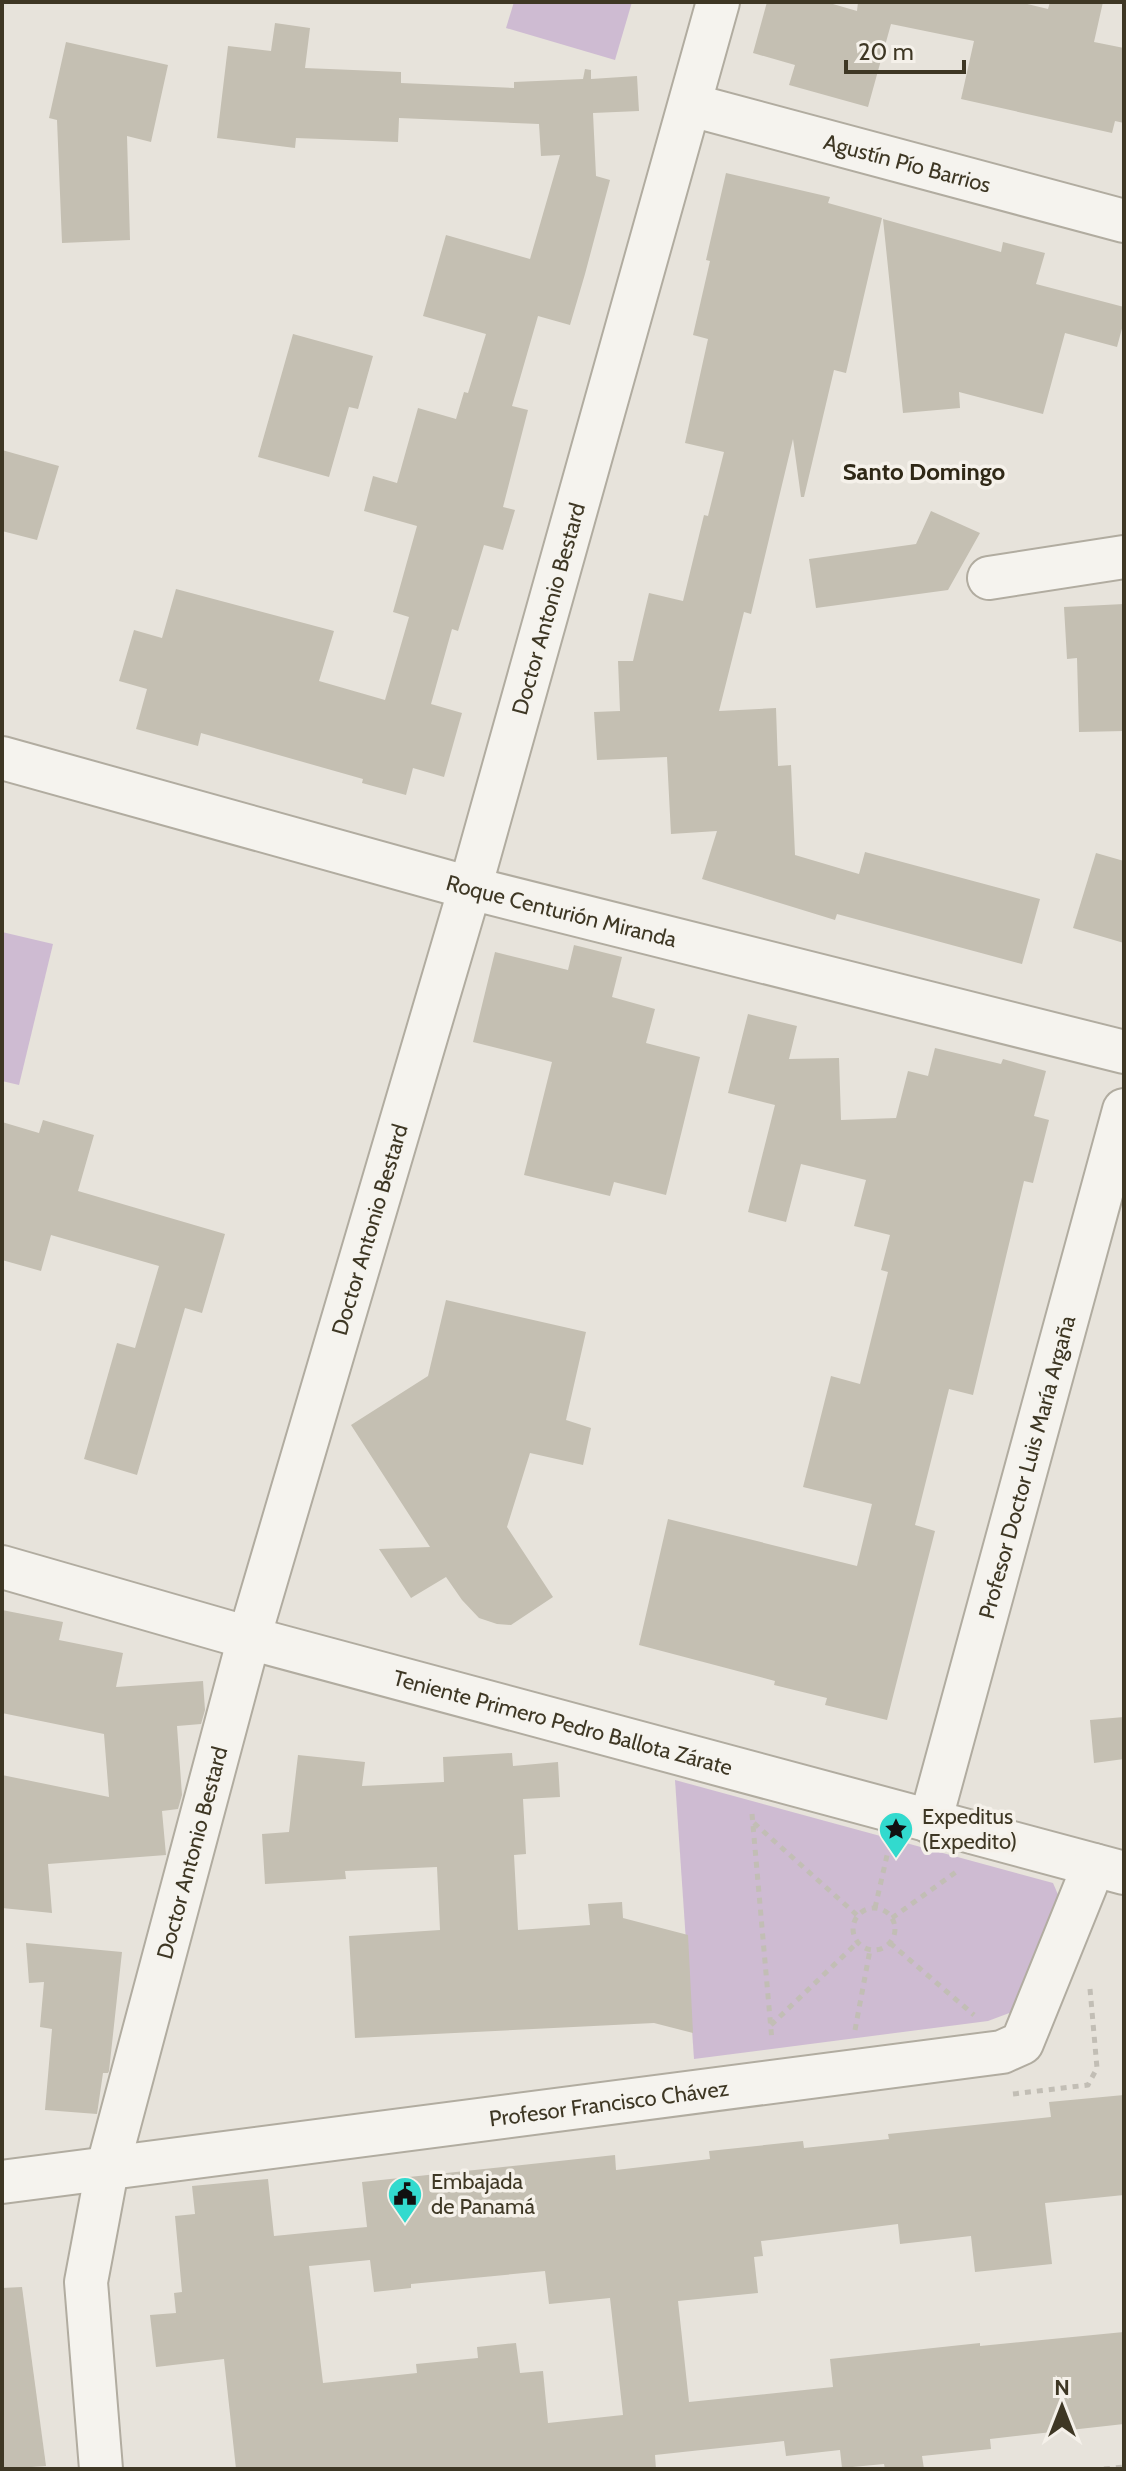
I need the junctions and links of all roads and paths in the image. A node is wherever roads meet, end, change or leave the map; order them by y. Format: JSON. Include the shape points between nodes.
{"nodes":[{"id":1,"x":718,"y":2,"type":"edge"},
{"id":2,"x":691,"y":105,"type":"junction"},
{"id":3,"x":1124,"y":221,"type":"edge"},
{"id":4,"x":1124,"y":557,"type":"edge"},
{"id":5,"x":989,"y":578,"type":"dead end"},
{"id":6,"x":2,"y":758,"type":"edge"},
{"id":7,"x":470,"y":888,"type":"junction"},
{"id":8,"x":1124,"y":1052,"type":"edge"},
{"id":9,"x":1124,"y":1110,"type":"edge"},
{"id":10,"x":2,"y":1567,"type":"edge"},
{"id":11,"x":249,"y":1638,"type":"junction"},
{"id":12,"x":752,"y":1810,"type":"dead end"},
{"id":13,"x":753,"y":1822,"type":"junction"},
{"id":14,"x":930,"y":1822,"type":"junction"},
{"id":15,"x":889,"y":1847,"type":"dead end"},
{"id":16,"x":961,"y":1868,"type":"dead end"},
{"id":17,"x":1109,"y":1869,"type":"edge"},
{"id":18,"x":875,"y":1908,"type":"junction"},
{"id":19,"x":858,"y":1916,"type":"junction"},
{"id":20,"x":892,"y":1918,"type":"junction"},
{"id":21,"x":858,"y":1942,"type":"junction"},
{"id":22,"x":890,"y":1943,"type":"junction"},
{"id":23,"x":870,"y":1950,"type":"junction"},
{"id":24,"x":1090,"y":1989,"type":"dead end"},
{"id":25,"x":986,"y":2014,"type":"dead end"},
{"id":26,"x":974,"y":2015,"type":"junction"},
{"id":27,"x":959,"y":2017,"type":"dead end"},
{"id":28,"x":770,"y":2026,"type":"junction"},
{"id":29,"x":870,"y":2028,"type":"dead end"},
{"id":30,"x":855,"y":2030,"type":"junction"},
{"id":31,"x":841,"y":2032,"type":"dead end"},
{"id":32,"x":785,"y":2039,"type":"dead end"},
{"id":33,"x":1009,"y":2095,"type":"dead end"},
{"id":34,"x":107,"y":2170,"type":"junction"},
{"id":35,"x":2,"y":2182,"type":"edge"},
{"id":36,"x":1124,"y":2467,"type":"edge"},
{"id":37,"x":101,"y":2469,"type":"edge"},
{"id":38,"x":1104,"y":2469,"type":"edge"}],
"edges":[{"from":1,"to":2,"type":"street","name":"Doctor Antonio Bestard"},
{"from":2,"to":3,"type":"street","name":"Agustín Pío Barrios"},
{"from":2,"to":7,"type":"street","name":"Doctor Antonio Bestard"},
{"from":4,"to":5,"type":"street"},
{"from":6,"to":7,"type":"street","name":"Roque Centurión Miranda"},
{"from":7,"to":8,"type":"street","name":"Roque Centurión Miranda"},
{"from":7,"to":11,"type":"street","name":"Doctor Antonio Bestard"},
{"from":9,"to":14,"type":"street","name":"Profesor Doctor Luis María Argaña"},
{"from":10,"to":11,"type":"street","name":"Teniente Primero Pedro Ballota Zárate"},
{"from":11,"to":14,"type":"street","name":"Teniente Primero Pedro Ballota Zárate"},
{"from":11,"to":34,"type":"street","name":"Doctor Antonio Bestard"},
{"from":12,"to":13,"type":"path"},
{"from":13,"to":19,"type":"path"},
{"from":13,"to":28,"type":"path"},
{"from":14,"to":17,"type":"street","name":"Teniente Primero Pedro Ballota Zárate"},
{"from":15,"to":18,"type":"path"},
{"from":16,"to":20,"type":"path"},
{"from":17,"to":34,"type":"street","name":"Profesor Francisco Chávez","via":[[1022,2043],[1002,2052]]},
{"from":18,"to":19,"type":"path"},
{"from":18,"to":20,"type":"path"},
{"from":19,"to":21,"type":"path"},
{"from":20,"to":22,"type":"path","via":[[896,1930]]},
{"from":21,"to":23,"type":"path"},
{"from":21,"to":28,"type":"path"},
{"from":22,"to":23,"type":"path"},
{"from":22,"to":26,"type":"path"},
{"from":23,"to":30,"type":"path"},
{"from":24,"to":33,"type":"path","via":[[1097,2068],[1088,2085]]},
{"from":25,"to":26,"type":"path"},
{"from":26,"to":27,"type":"path"},
{"from":28,"to":32,"type":"path","via":[[772,2041]]},
{"from":29,"to":30,"type":"path"},
{"from":30,"to":31,"type":"path"},
{"from":34,"to":35,"type":"street","name":"Profesor Francisco Chávez"},
{"from":34,"to":37,"type":"street","name":"Doctor Antonio Bestard","via":[[86,2282]]},
{"from":36,"to":38,"type":"path"}]}
